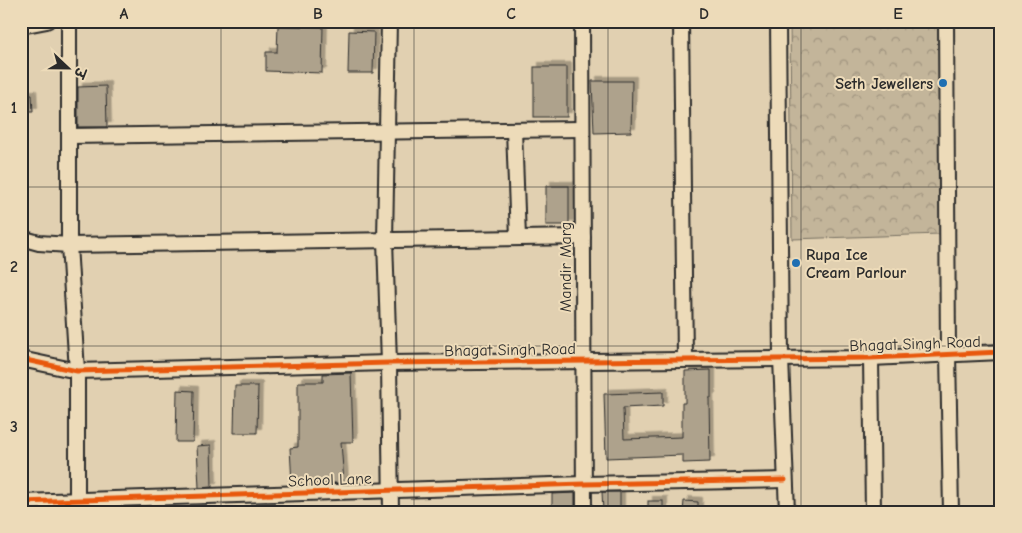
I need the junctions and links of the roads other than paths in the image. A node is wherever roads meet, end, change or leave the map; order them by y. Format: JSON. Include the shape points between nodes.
{"nodes":[{"id":1,"x":48,"y":21,"type":"edge"},
{"id":2,"x":69,"y":21,"type":"edge"},
{"id":3,"x":390,"y":21,"type":"edge"},
{"id":4,"x":582,"y":21,"type":"edge"},
{"id":5,"x":681,"y":21,"type":"edge"},
{"id":6,"x":778,"y":21,"type":"edge"},
{"id":7,"x":946,"y":21,"type":"edge"},
{"id":8,"x":21,"y":26,"type":"edge"},
{"id":9,"x":582,"y":129,"type":"junction"},
{"id":10,"x":514,"y":130,"type":"junction"},
{"id":11,"x":387,"y":132,"type":"junction"},
{"id":12,"x":70,"y":136,"type":"junction"},
{"id":13,"x":583,"y":237,"type":"junction"},
{"id":14,"x":21,"y":238,"type":"edge"},
{"id":15,"x":518,"y":238,"type":"junction"},
{"id":16,"x":385,"y":240,"type":"junction"},
{"id":17,"x":69,"y":245,"type":"junction"},
{"id":18,"x":1001,"y":352,"type":"edge"},
{"id":19,"x":948,"y":354,"type":"junction"},
{"id":20,"x":781,"y":358,"type":"junction"},
{"id":21,"x":871,"y":358,"type":"junction"},
{"id":22,"x":21,"y":359,"type":"edge"},
{"id":23,"x":684,"y":359,"type":"junction"},
{"id":24,"x":583,"y":360,"type":"junction"},
{"id":25,"x":389,"y":363,"type":"junction"},
{"id":26,"x":77,"y":371,"type":"junction"},
{"id":27,"x":786,"y":480,"type":"junction"},
{"id":28,"x":584,"y":484,"type":"junction"},
{"id":29,"x":390,"y":490,"type":"junction"},
{"id":30,"x":21,"y":502,"type":"edge"},
{"id":31,"x":77,"y":506,"type":"edge"},
{"id":32,"x":391,"y":512,"type":"edge"},
{"id":33,"x":584,"y":512,"type":"edge"},
{"id":34,"x":787,"y":512,"type":"edge"},
{"id":35,"x":873,"y":512,"type":"edge"},
{"id":36,"x":951,"y":512,"type":"edge"}],
"edges":[{"from":1,"to":8,"type":"street"},
{"from":2,"to":12,"type":"street"},
{"from":3,"to":11,"type":"street"},
{"from":4,"to":9,"type":"street","name":"Mandir Marg"},
{"from":5,"to":23,"type":"street"},
{"from":6,"to":20,"type":"street"},
{"from":7,"to":19,"type":"street"},
{"from":9,"to":10,"type":"street"},
{"from":9,"to":13,"type":"street","name":"Mandir Marg"},
{"from":10,"to":11,"type":"street"},
{"from":10,"to":15,"type":"street"},
{"from":11,"to":12,"type":"street"},
{"from":11,"to":16,"type":"street"},
{"from":12,"to":17,"type":"street"},
{"from":13,"to":15,"type":"street"},
{"from":13,"to":24,"type":"street","name":"Mandir Marg"},
{"from":14,"to":17,"type":"street"},
{"from":15,"to":16,"type":"street"},
{"from":16,"to":17,"type":"street"},
{"from":16,"to":25,"type":"street"},
{"from":17,"to":26,"type":"street"},
{"from":18,"to":19,"type":"street","name":"Bhagat Singh Road"},
{"from":19,"to":21,"type":"street","name":"Bhagat Singh Road"},
{"from":19,"to":36,"type":"street"},
{"from":20,"to":21,"type":"street","name":"Bhagat Singh Road"},
{"from":20,"to":23,"type":"street","name":"Bhagat Singh Road"},
{"from":20,"to":27,"type":"street"},
{"from":21,"to":35,"type":"street"},
{"from":22,"to":26,"type":"street","name":"Bhagat Singh Road"},
{"from":23,"to":24,"type":"street","name":"Bhagat Singh Road"},
{"from":24,"to":25,"type":"street","name":"Bhagat Singh Road"},
{"from":24,"to":28,"type":"street","name":"Mandir Marg"},
{"from":25,"to":26,"type":"street","name":"Bhagat Singh Road"},
{"from":25,"to":29,"type":"street"},
{"from":26,"to":31,"type":"street"},
{"from":27,"to":28,"type":"street","name":"School Lane"},
{"from":27,"to":34,"type":"street"},
{"from":28,"to":29,"type":"street","name":"School Lane"},
{"from":28,"to":33,"type":"street","name":"Mandir Marg"},
{"from":29,"to":31,"type":"street","name":"School Lane","via":[[193,496]]},
{"from":29,"to":32,"type":"street"},
{"from":30,"to":31,"type":"street","name":"School Lane"}]}
